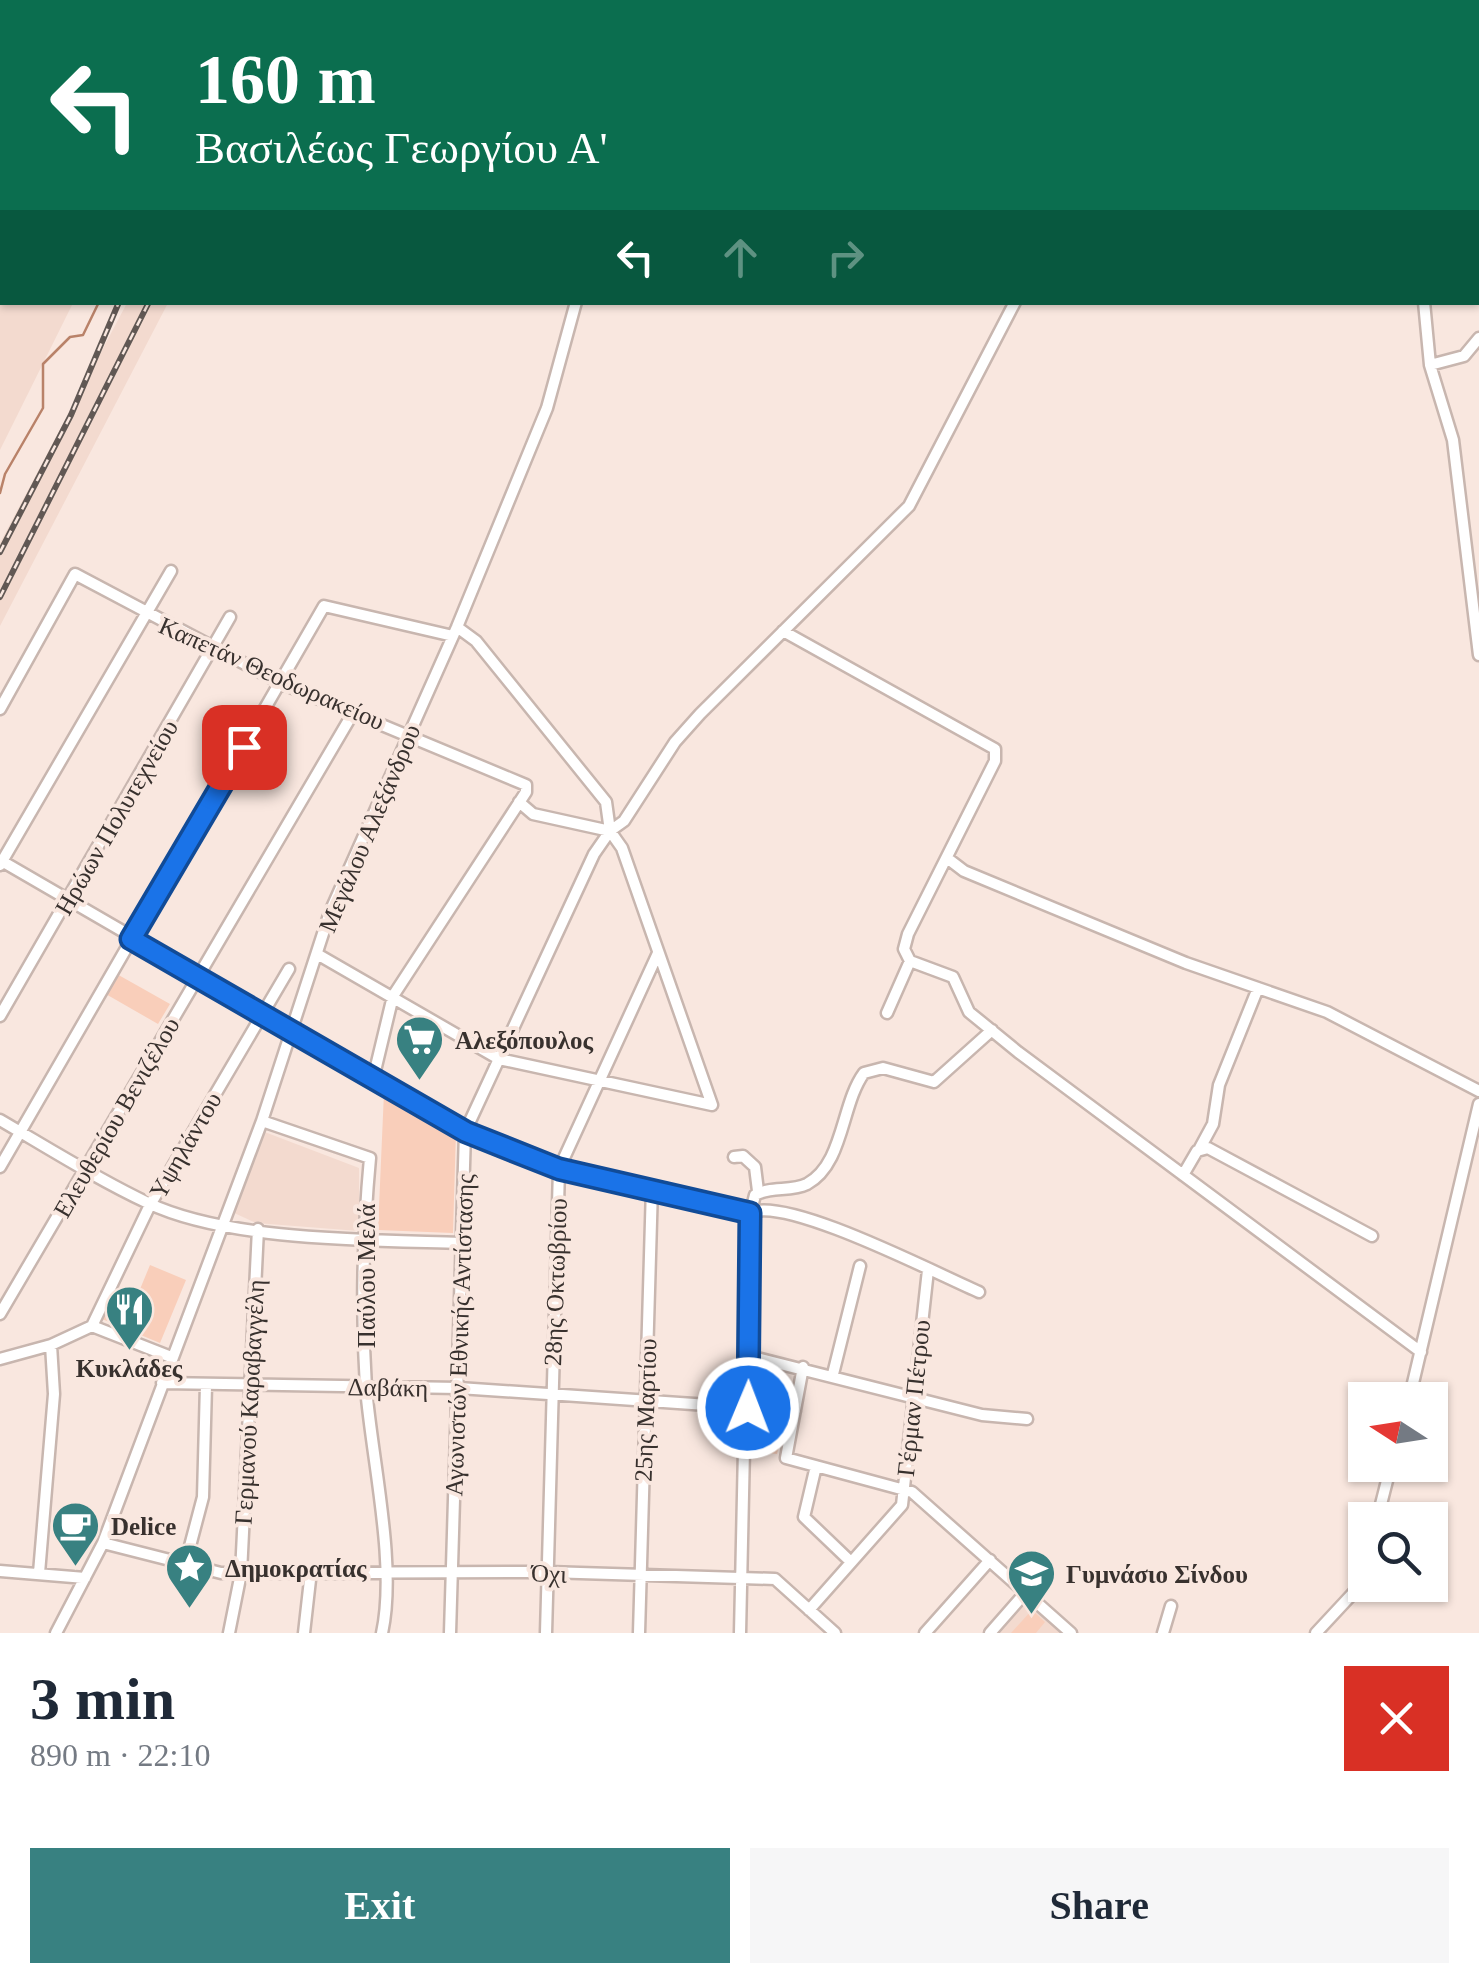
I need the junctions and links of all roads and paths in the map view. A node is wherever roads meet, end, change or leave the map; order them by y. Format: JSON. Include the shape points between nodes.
{"nodes":[{"id":1,"x":575,"y":305,"type":"edge"},
{"id":2,"x":1013,"y":305,"type":"edge"},
{"id":3,"x":1424,"y":305,"type":"edge"},
{"id":4,"x":1479,"y":338,"type":"edge"},
{"id":5,"x":1430,"y":365,"type":"junction"},
{"id":6,"x":170,"y":570,"type":"dead end"},
{"id":7,"x":146,"y":616,"type":"junction"},
{"id":8,"x":230,"y":617,"type":"dead end"},
{"id":9,"x":455,"y":632,"type":"junction"},
{"id":10,"x":783,"y":632,"type":"junction"},
{"id":11,"x":212,"y":650,"type":"junction"},
{"id":12,"x":1479,"y":655,"type":"edge"},
{"id":13,"x":281,"y":683,"type":"junction"},
{"id":14,"x":0,"y":709,"type":"edge"},
{"id":15,"x":352,"y":713,"type":"junction"},
{"id":16,"x":410,"y":734,"type":"junction"},
{"id":17,"x":519,"y":802,"type":"junction"},
{"id":18,"x":610,"y":831,"type":"junction"},
{"id":19,"x":947,"y":858,"type":"junction"},
{"id":20,"x":1,"y":863,"type":"edge"},
{"id":21,"x":68,"y":901,"type":"junction"},
{"id":22,"x":131,"y":939,"type":"junction"},
{"id":23,"x":658,"y":953,"type":"junction"},
{"id":24,"x":317,"y":954,"type":"junction"},
{"id":25,"x":910,"y":961,"type":"junction"},
{"id":26,"x":289,"y":968,"type":"dead end"},
{"id":27,"x":199,"y":975,"type":"junction"},
{"id":28,"x":1258,"y":988,"type":"junction"},
{"id":29,"x":393,"y":996,"type":"junction"},
{"id":30,"x":262,"y":1012,"type":"junction"},
{"id":31,"x":888,"y":1013,"type":"dead end"},
{"id":32,"x":0,"y":1016,"type":"edge"},
{"id":33,"x":992,"y":1030,"type":"junction"},
{"id":34,"x":292,"y":1035,"type":"junction"},
{"id":35,"x":500,"y":1059,"type":"junction"},
{"id":36,"x":374,"y":1075,"type":"junction"},
{"id":37,"x":597,"y":1084,"type":"junction"},
{"id":38,"x":1479,"y":1090,"type":"edge"},
{"id":39,"x":1478,"y":1111,"type":"edge"},
{"id":40,"x":0,"y":1120,"type":"edge"},
{"id":41,"x":262,"y":1121,"type":"junction"},
{"id":42,"x":20,"y":1132,"type":"junction"},
{"id":43,"x":466,"y":1132,"type":"junction"},
{"id":44,"x":1199,"y":1149,"type":"junction"},
{"id":45,"x":734,"y":1157,"type":"dead end"},
{"id":46,"x":0,"y":1167,"type":"edge"},
{"id":47,"x":86,"y":1169,"type":"junction"},
{"id":48,"x":559,"y":1169,"type":"junction"},
{"id":49,"x":1183,"y":1175,"type":"junction"},
{"id":50,"x":652,"y":1187,"type":"junction"},
{"id":51,"x":758,"y":1191,"type":"junction"},
{"id":52,"x":150,"y":1204,"type":"junction"},
{"id":53,"x":750,"y":1213,"type":"junction"},
{"id":54,"x":221,"y":1224,"type":"junction"},
{"id":55,"x":258,"y":1229,"type":"junction"},
{"id":56,"x":1372,"y":1236,"type":"dead end"},
{"id":57,"x":362,"y":1239,"type":"junction"},
{"id":58,"x":460,"y":1243,"type":"junction"},
{"id":59,"x":860,"y":1266,"type":"dead end"},
{"id":60,"x":928,"y":1270,"type":"junction"},
{"id":61,"x":979,"y":1292,"type":"dead end"},
{"id":62,"x":0,"y":1314,"type":"edge"},
{"id":63,"x":92,"y":1326,"type":"junction"},
{"id":64,"x":51,"y":1345,"type":"junction"},
{"id":65,"x":1421,"y":1352,"type":"junction"},
{"id":66,"x":749,"y":1356,"type":"junction"},
{"id":67,"x":171,"y":1357,"type":"junction"},
{"id":68,"x":0,"y":1359,"type":"edge"},
{"id":69,"x":804,"y":1367,"type":"junction"},
{"id":70,"x":833,"y":1374,"type":"junction"},
{"id":71,"x":1413,"y":1382,"type":"edge"},
{"id":72,"x":162,"y":1383,"type":"junction"},
{"id":73,"x":206,"y":1385,"type":"junction"},
{"id":74,"x":247,"y":1385,"type":"junction"},
{"id":75,"x":366,"y":1386,"type":"junction"},
{"id":76,"x":459,"y":1388,"type":"junction"},
{"id":77,"x":550,"y":1395,"type":"junction"},
{"id":78,"x":914,"y":1396,"type":"junction"},
{"id":79,"x":645,"y":1401,"type":"junction"},
{"id":80,"x":748,"y":1408,"type":"junction"},
{"id":81,"x":794,"y":1411,"type":"junction"},
{"id":82,"x":1027,"y":1419,"type":"dead end"},
{"id":83,"x":816,"y":1466,"type":"junction"},
{"id":84,"x":903,"y":1488,"type":"junction"},
{"id":85,"x":103,"y":1543,"type":"junction"},
{"id":86,"x":990,"y":1560,"type":"junction"},
{"id":87,"x":851,"y":1562,"type":"junction"},
{"id":88,"x":186,"y":1565,"type":"junction"},
{"id":89,"x":0,"y":1570,"type":"edge"},
{"id":90,"x":311,"y":1571,"type":"junction"},
{"id":91,"x":452,"y":1571,"type":"junction"},
{"id":92,"x":384,"y":1572,"type":"junction"},
{"id":93,"x":548,"y":1572,"type":"junction"},
{"id":94,"x":39,"y":1573,"type":"junction"},
{"id":95,"x":241,"y":1574,"type":"junction"},
{"id":96,"x":741,"y":1576,"type":"junction"},
{"id":97,"x":640,"y":1577,"type":"junction"},
{"id":98,"x":85,"y":1578,"type":"junction"},
{"id":99,"x":1026,"y":1592,"type":"junction"},
{"id":100,"x":1348,"y":1599,"type":"edge"},
{"id":101,"x":1172,"y":1606,"type":"dead end"},
{"id":102,"x":809,"y":1610,"type":"junction"},
{"id":103,"x":56,"y":1633,"type":"edge"},
{"id":104,"x":229,"y":1633,"type":"edge"},
{"id":105,"x":304,"y":1633,"type":"edge"},
{"id":106,"x":382,"y":1633,"type":"edge"},
{"id":107,"x":450,"y":1633,"type":"edge"},
{"id":108,"x":546,"y":1633,"type":"edge"},
{"id":109,"x":638,"y":1633,"type":"edge"},
{"id":110,"x":740,"y":1633,"type":"edge"},
{"id":111,"x":835,"y":1633,"type":"edge"},
{"id":112,"x":925,"y":1633,"type":"edge"},
{"id":113,"x":990,"y":1633,"type":"edge"},
{"id":114,"x":1071,"y":1633,"type":"edge"},
{"id":115,"x":1163,"y":1633,"type":"edge"},
{"id":116,"x":1316,"y":1633,"type":"edge"}],
"edges":[{"from":1,"to":9,"type":"street","name":"Μεγάλου Αλεξάνδρου","via":[[547,408]]},
{"from":2,"to":10,"type":"street","name":"Αγωνιστών Εθνικής Αντίστασης","via":[[910,506]]},
{"from":3,"to":5,"type":"street"},
{"from":4,"to":5,"type":"street","via":[[1464,356]]},
{"from":5,"to":12,"type":"street","via":[[1453,440]]},
{"from":6,"to":7,"type":"street"},
{"from":7,"to":11,"type":"street","name":"Καπετάν Θεοδωρακείου"},
{"from":7,"to":14,"type":"street","name":"Καπετάν Θεοδωρακείου","via":[[75,574]]},
{"from":7,"to":20,"type":"street"},
{"from":8,"to":11,"type":"street","name":"Ηρώων Πολυτεχνείου"},
{"from":9,"to":13,"type":"street","via":[[324,606]]},
{"from":9,"to":16,"type":"street","name":"Μεγάλου Αλεξάνδρου"},
{"from":9,"to":18,"type":"street","via":[[476,641],[606,802]]},
{"from":10,"to":18,"type":"street","name":"Αγωνιστών Εθνικής Αντίστασης","via":[[676,742],[624,821]]},
{"from":10,"to":19,"type":"street","via":[[995,749]]},
{"from":11,"to":13,"type":"street","name":"Καπετάν Θεοδωρακείου"},
{"from":11,"to":21,"type":"street","name":"Ηρώων Πολυτεχνείου"},
{"from":13,"to":15,"type":"street","name":"Καπετάν Θεοδωρακείου"},
{"from":13,"to":22,"type":"street"},
{"from":15,"to":16,"type":"street","name":"Καπετάν Θεοδωρακείου"},
{"from":15,"to":27,"type":"street","name":"Ελευθερίου Βενιζέλου"},
{"from":16,"to":17,"type":"street","name":"Καπετάν Θεοδωρακείου","via":[[528,788]]},
{"from":16,"to":24,"type":"street","name":"Μεγάλου Αλεξάνδρου"},
{"from":17,"to":18,"type":"street","via":[[533,814]]},
{"from":17,"to":29,"type":"street"},
{"from":18,"to":23,"type":"street"},
{"from":18,"to":35,"type":"street","name":"Αγωνιστών Εθνικής Αντίστασης"},
{"from":19,"to":25,"type":"street","via":[[908,934],[904,949]]},
{"from":19,"to":28,"type":"street","via":[[964,871]]},
{"from":20,"to":21,"type":"street"},
{"from":21,"to":22,"type":"street"},
{"from":21,"to":32,"type":"street","name":"Ηρώων Πολυτεχνείου"},
{"from":22,"to":27,"type":"street"},
{"from":22,"to":42,"type":"street"},
{"from":23,"to":37,"type":"street","name":"28ης Οκτωβρίου"},
{"from":23,"to":37,"type":"street","via":[[712,1105]]},
{"from":24,"to":29,"type":"street"},
{"from":24,"to":34,"type":"street","name":"Μεγάλου Αλεξάνδρου"},
{"from":25,"to":31,"type":"street"},
{"from":25,"to":33,"type":"street","via":[[953,978],[969,1012]]},
{"from":26,"to":30,"type":"street","name":"Υψηλάντου"},
{"from":27,"to":30,"type":"street"},
{"from":27,"to":47,"type":"street","name":"Ελευθερίου Βενιζέλου"},
{"from":28,"to":38,"type":"street","via":[[1328,1012]]},
{"from":28,"to":44,"type":"street"},
{"from":29,"to":35,"type":"street"},
{"from":29,"to":36,"type":"street"},
{"from":30,"to":34,"type":"street"},
{"from":30,"to":52,"type":"street","name":"Υψηλάντου"},
{"from":33,"to":49,"type":"street"},
{"from":33,"to":51,"type":"street","via":[[934,1082],[883,1068],[864,1074],[823,1170],[797,1188]]},
{"from":34,"to":36,"type":"street"},
{"from":34,"to":41,"type":"street","name":"Μεγάλου Αλεξάνδρου"},
{"from":35,"to":37,"type":"street"},
{"from":35,"to":43,"type":"street","name":"Αγωνιστών Εθνικής Αντίστασης"},
{"from":36,"to":43,"type":"street"},
{"from":37,"to":48,"type":"street","name":"28ης Οκτωβρίου"},
{"from":39,"to":65,"type":"street"},
{"from":40,"to":42,"type":"street"},
{"from":41,"to":54,"type":"street","name":"Μεγάλου Αλεξάνδρου"},
{"from":41,"to":57,"type":"street","name":"Παύλου Μελά","via":[[370,1158]]},
{"from":42,"to":46,"type":"street"},
{"from":42,"to":47,"type":"street"},
{"from":43,"to":48,"type":"street"},
{"from":43,"to":58,"type":"street","name":"Αγωνιστών Εθνικής Αντίστασης"},
{"from":44,"to":49,"type":"street"},
{"from":44,"to":56,"type":"street"},
{"from":45,"to":51,"type":"street","via":[[755,1167]]},
{"from":47,"to":52,"type":"street"},
{"from":47,"to":62,"type":"street","name":"Ελευθερίου Βενιζέλου"},
{"from":48,"to":50,"type":"street"},
{"from":48,"to":77,"type":"street","name":"28ης Οκτωβρίου"},
{"from":49,"to":65,"type":"street"},
{"from":50,"to":53,"type":"street"},
{"from":50,"to":79,"type":"street","name":"25ης Μαρτίου"},
{"from":51,"to":53,"type":"street"},
{"from":52,"to":54,"type":"street"},
{"from":52,"to":63,"type":"street","name":"Υψηλάντου"},
{"from":53,"to":60,"type":"street","via":[[775,1209],[867,1240]]},
{"from":53,"to":66,"type":"street"},
{"from":54,"to":55,"type":"street"},
{"from":54,"to":67,"type":"street","name":"Μεγάλου Αλεξάνδρου"},
{"from":55,"to":57,"type":"street"},
{"from":55,"to":74,"type":"street","name":"Γερμανού Καραβαγγέλη"},
{"from":57,"to":58,"type":"street"},
{"from":57,"to":75,"type":"street","name":"Παύλου Μελά"},
{"from":58,"to":76,"type":"street","name":"Αγωνιστών Εθνικής Αντίστασης"},
{"from":59,"to":70,"type":"street"},
{"from":60,"to":61,"type":"street"},
{"from":60,"to":78,"type":"street","name":"Γέρμαν Πέτρου"},
{"from":63,"to":64,"type":"street"},
{"from":63,"to":67,"type":"street"},
{"from":64,"to":68,"type":"street"},
{"from":64,"to":94,"type":"street","via":[[54,1394]]},
{"from":65,"to":71,"type":"street"},
{"from":66,"to":69,"type":"street"},
{"from":66,"to":80,"type":"street"},
{"from":67,"to":72,"type":"street","name":"Μεγάλου Αλεξάνδρου"},
{"from":69,"to":70,"type":"street"},
{"from":69,"to":81,"type":"street"},
{"from":70,"to":78,"type":"street"},
{"from":72,"to":73,"type":"street","name":"Δαβάκη"},
{"from":72,"to":85,"type":"street","name":"Μεγάλου Αλεξάνδρου"},
{"from":73,"to":74,"type":"street","name":"Δαβάκη"},
{"from":73,"to":88,"type":"street","via":[[202,1496]]},
{"from":74,"to":75,"type":"street","name":"Δαβάκη"},
{"from":74,"to":95,"type":"street","name":"Γερμανού Καραβαγγέλη"},
{"from":75,"to":76,"type":"street","name":"Δαβάκη"},
{"from":75,"to":92,"type":"street","name":"Παύλου Μελά"},
{"from":76,"to":77,"type":"street","name":"Δαβάκη"},
{"from":76,"to":91,"type":"street","name":"Αγωνιστών Εθνικής Αντίστασης"},
{"from":77,"to":79,"type":"street","name":"Δαβάκη"},
{"from":77,"to":93,"type":"street","name":"28ης Οκτωβρίου"},
{"from":78,"to":82,"type":"street","via":[[982,1415]]},
{"from":78,"to":84,"type":"street","name":"Γέρμαν Πέτρου"},
{"from":79,"to":80,"type":"street","name":"Δαβάκη"},
{"from":79,"to":97,"type":"street","name":"25ης Μαρτίου"},
{"from":80,"to":81,"type":"street","name":"Δαβάκη"},
{"from":80,"to":96,"type":"street"},
{"from":81,"to":83,"type":"street","via":[[786,1458]]},
{"from":83,"to":84,"type":"street"},
{"from":83,"to":87,"type":"street","via":[[804,1517]]},
{"from":84,"to":86,"type":"street"},
{"from":84,"to":87,"type":"street","name":"Γέρμαν Πέτρου","via":[[900,1510]]},
{"from":85,"to":88,"type":"street"},
{"from":85,"to":98,"type":"street","name":"Μεγάλου Αλεξάνδρου"},
{"from":86,"to":99,"type":"street"},
{"from":86,"to":112,"type":"street"},
{"from":87,"to":102,"type":"street","name":"Γέρμαν Πέτρου"},
{"from":88,"to":95,"type":"street"},
{"from":89,"to":94,"type":"street"},
{"from":90,"to":92,"type":"street","name":"Όχι"},
{"from":90,"to":95,"type":"street","name":"Όχι"},
{"from":90,"to":105,"type":"street"},
{"from":91,"to":92,"type":"street","name":"Όχι"},
{"from":91,"to":93,"type":"street","name":"Όχι"},
{"from":91,"to":107,"type":"street","name":"Αγωνιστών Εθνικής Αντίστασης"},
{"from":92,"to":106,"type":"street","name":"Παύλου Μελά"},
{"from":93,"to":97,"type":"street","name":"Όχι"},
{"from":93,"to":108,"type":"street","name":"28ης Οκτωβρίου"},
{"from":94,"to":98,"type":"street"},
{"from":95,"to":104,"type":"street","name":"Γερμανού Καραβαγγέλη"},
{"from":96,"to":97,"type":"street","name":"Όχι"},
{"from":96,"to":102,"type":"street","name":"Όχι","via":[[775,1578]]},
{"from":96,"to":110,"type":"street"},
{"from":97,"to":109,"type":"street","name":"25ης Μαρτίου"},
{"from":98,"to":103,"type":"street","name":"Μεγάλου Αλεξάνδρου"},
{"from":99,"to":113,"type":"street"},
{"from":99,"to":114,"type":"street"},
{"from":100,"to":116,"type":"street"},
{"from":101,"to":115,"type":"street"},
{"from":102,"to":111,"type":"street","name":"Όχι"}]}
